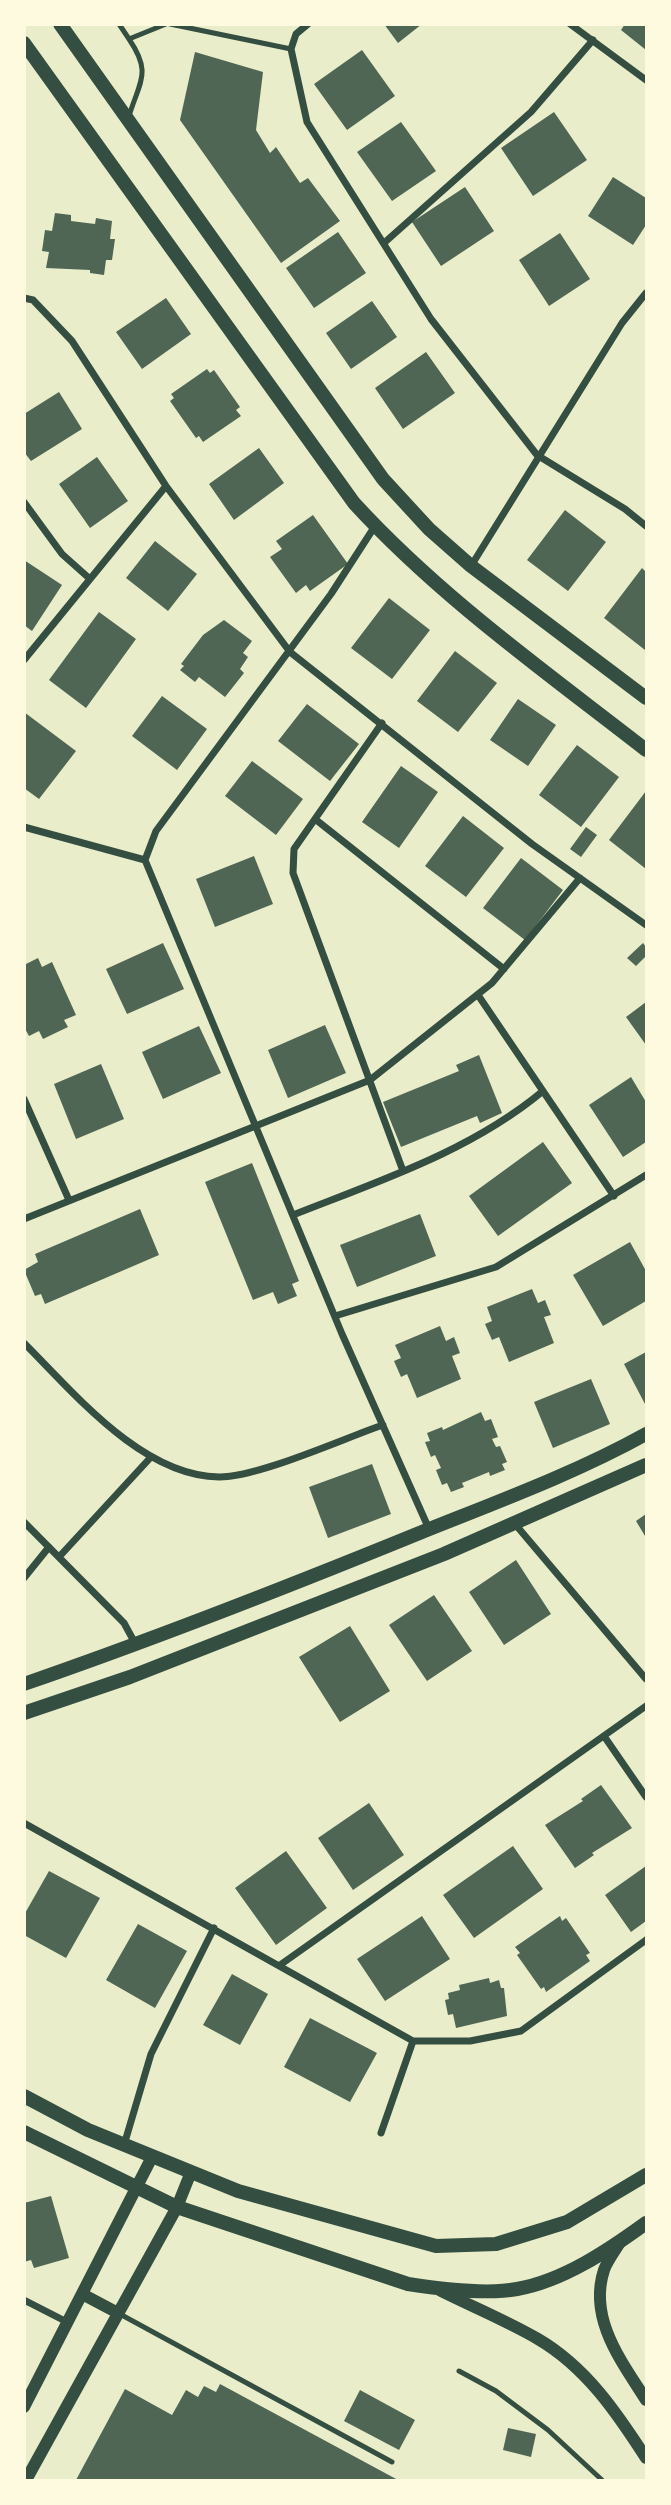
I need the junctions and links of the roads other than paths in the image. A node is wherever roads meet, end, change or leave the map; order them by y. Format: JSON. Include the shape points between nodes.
{"nodes":[{"id":1,"x":60,"y":24,"type":"edge"},
{"id":2,"x":74,"y":24,"type":"edge"},
{"id":3,"x":119,"y":24,"type":"edge"},
{"id":4,"x":168,"y":24,"type":"edge"},
{"id":5,"x":308,"y":24,"type":"edge"},
{"id":6,"x":570,"y":24,"type":"edge"},
{"id":7,"x":129,"y":39,"type":"junction"},
{"id":8,"x":593,"y":40,"type":"junction"},
{"id":9,"x":78,"y":48,"type":"junction"},
{"id":10,"x":27,"y":49,"type":"edge"},
{"id":11,"x":291,"y":49,"type":"junction"},
{"id":12,"x":646,"y":80,"type":"edge"},
{"id":13,"x":128,"y":119,"type":"junction"},
{"id":14,"x":384,"y":243,"type":"junction"},
{"id":15,"x":646,"y":293,"type":"edge"},
{"id":16,"x":24,"y":298,"type":"edge"},
{"id":17,"x":537,"y":455,"type":"junction"},
{"id":18,"x":166,"y":486,"type":"junction"},
{"id":19,"x":24,"y":502,"type":"edge"},
{"id":20,"x":374,"y":526,"type":"junction"},
{"id":21,"x":646,"y":526,"type":"edge"},
{"id":22,"x":471,"y":566,"type":"junction"},
{"id":23,"x":90,"y":579,"type":"junction"},
{"id":24,"x":290,"y":652,"type":"junction"},
{"id":25,"x":24,"y":660,"type":"edge"},
{"id":26,"x":646,"y":698,"type":"edge"},
{"id":27,"x":382,"y":723,"type":"junction"},
{"id":28,"x":646,"y":750,"type":"edge"},
{"id":29,"x":315,"y":819,"type":"junction"},
{"id":30,"x":24,"y":827,"type":"edge"},
{"id":31,"x":145,"y":860,"type":"junction"},
{"id":32,"x":580,"y":878,"type":"junction"},
{"id":33,"x":646,"y":925,"type":"edge"},
{"id":34,"x":504,"y":969,"type":"junction"},
{"id":35,"x":478,"y":995,"type":"junction"},
{"id":36,"x":370,"y":1080,"type":"junction"},
{"id":37,"x":543,"y":1091,"type":"junction"},
{"id":38,"x":24,"y":1099,"type":"edge"},
{"id":39,"x":255,"y":1124,"type":"junction"},
{"id":40,"x":403,"y":1171,"type":"junction"},
{"id":41,"x":646,"y":1175,"type":"edge"},
{"id":42,"x":614,"y":1196,"type":"junction"},
{"id":43,"x":69,"y":1200,"type":"junction"},
{"id":44,"x":293,"y":1215,"type":"junction"},
{"id":45,"x":24,"y":1219,"type":"edge"},
{"id":46,"x":335,"y":1315,"type":"junction"},
{"id":47,"x":24,"y":1343,"type":"edge"},
{"id":48,"x":383,"y":1424,"type":"junction"},
{"id":49,"x":646,"y":1434,"type":"edge"},
{"id":50,"x":151,"y":1457,"type":"junction"},
{"id":51,"x":646,"y":1465,"type":"edge"},
{"id":52,"x":24,"y":1522,"type":"edge"},
{"id":53,"x":514,"y":1523,"type":"junction"},
{"id":54,"x":429,"y":1529,"type":"junction"},
{"id":55,"x":49,"y":1547,"type":"junction"},
{"id":56,"x":59,"y":1557,"type":"junction"},
{"id":57,"x":24,"y":1578,"type":"edge"},
{"id":58,"x":136,"y":1646,"type":"junction"},
{"id":59,"x":646,"y":1679,"type":"edge"},
{"id":60,"x":24,"y":1684,"type":"edge"},
{"id":61,"x":646,"y":1706,"type":"edge"},
{"id":62,"x":24,"y":1713,"type":"edge"},
{"id":63,"x":604,"y":1736,"type":"junction"},
{"id":64,"x":646,"y":1797,"type":"edge"},
{"id":65,"x":24,"y":1823,"type":"edge"},
{"id":66,"x":214,"y":1928,"type":"junction"},
{"id":67,"x":646,"y":1940,"type":"edge"},
{"id":68,"x":280,"y":1965,"type":"junction"},
{"id":69,"x":413,"y":2041,"type":"junction"},
{"id":70,"x":24,"y":2096,"type":"edge"},
{"id":71,"x":24,"y":2132,"type":"edge"},
{"id":72,"x":381,"y":2133,"type":"dead end"},
{"id":73,"x":124,"y":2145,"type":"junction"},
{"id":74,"x":152,"y":2157,"type":"junction"},
{"id":75,"x":191,"y":2172,"type":"junction"},
{"id":76,"x":646,"y":2175,"type":"edge"},
{"id":77,"x":137,"y":2189,"type":"junction"},
{"id":78,"x":177,"y":2207,"type":"junction"},
{"id":79,"x":646,"y":2223,"type":"edge"},
{"id":80,"x":621,"y":2241,"type":"junction"},
{"id":81,"x":438,"y":2289,"type":"junction"},
{"id":82,"x":84,"y":2295,"type":"junction"},
{"id":83,"x":24,"y":2300,"type":"edge"},
{"id":84,"x":118,"y":2314,"type":"junction"},
{"id":85,"x":69,"y":2323,"type":"junction"},
{"id":86,"x":459,"y":2371,"type":"dead end"},
{"id":87,"x":646,"y":2400,"type":"edge"},
{"id":88,"x":24,"y":2407,"type":"edge"},
{"id":89,"x":646,"y":2458,"type":"edge"},
{"id":90,"x":392,"y":2462,"type":"dead end"},
{"id":91,"x":26,"y":2480,"type":"edge"},
{"id":92,"x":602,"y":2480,"type":"edge"}],
"edges":[{"from":1,"to":9,"type":"main road"},
{"from":2,"to":9,"type":"main road"},
{"from":3,"to":7,"type":"lane"},
{"from":4,"to":7,"type":"lane"},
{"from":4,"to":11,"type":"lane"},
{"from":5,"to":11,"type":"street","via":[[296,34]]},
{"from":6,"to":8,"type":"street"},
{"from":7,"to":13,"type":"lane","via":[[144,68]]},
{"from":8,"to":12,"type":"street"},
{"from":8,"to":14,"type":"street","via":[[531,112]]},
{"from":9,"to":13,"type":"main road"},
{"from":10,"to":20,"type":"main road","via":[[278,400]]},
{"from":11,"to":14,"type":"street","via":[[307,122]]},
{"from":13,"to":22,"type":"main road","via":[[383,479]]},
{"from":14,"to":17,"type":"street","via":[[432,319]]},
{"from":15,"to":17,"type":"street","via":[[621,323]]},
{"from":16,"to":18,"type":"street","via":[[33,300],[72,341]]},
{"from":17,"to":21,"type":"street"},
{"from":17,"to":22,"type":"street"},
{"from":18,"to":23,"type":"street"},
{"from":18,"to":24,"type":"street"},
{"from":19,"to":23,"type":"street","via":[[62,554]]},
{"from":20,"to":24,"type":"street"},
{"from":20,"to":28,"type":"main road","via":[[452,597]]},
{"from":22,"to":26,"type":"main road"},
{"from":23,"to":25,"type":"street"},
{"from":24,"to":27,"type":"street"},
{"from":24,"to":31,"type":"street","via":[[156,831]]},
{"from":27,"to":29,"type":"street"},
{"from":27,"to":32,"type":"street"},
{"from":29,"to":34,"type":"street"},
{"from":29,"to":36,"type":"street","via":[[294,849],[293,873]]},
{"from":30,"to":31,"type":"street"},
{"from":31,"to":39,"type":"street"},
{"from":32,"to":33,"type":"street"},
{"from":32,"to":34,"type":"street"},
{"from":34,"to":35,"type":"street"},
{"from":35,"to":36,"type":"street"},
{"from":35,"to":37,"type":"street"},
{"from":36,"to":39,"type":"street"},
{"from":36,"to":40,"type":"street"},
{"from":37,"to":40,"type":"street","via":[[508,1120]]},
{"from":37,"to":42,"type":"street"},
{"from":38,"to":43,"type":"street"},
{"from":39,"to":43,"type":"street"},
{"from":39,"to":44,"type":"street"},
{"from":40,"to":44,"type":"street"},
{"from":41,"to":42,"type":"street"},
{"from":42,"to":46,"type":"street","via":[[496,1267]]},
{"from":43,"to":45,"type":"street"},
{"from":44,"to":46,"type":"street"},
{"from":46,"to":48,"type":"street"},
{"from":47,"to":50,"type":"street","via":[[87,1406]]},
{"from":48,"to":50,"type":"street","via":[[256,1470],[221,1477],[197,1474]]},
{"from":48,"to":54,"type":"street"},
{"from":49,"to":54,"type":"main road","via":[[607,1456]]},
{"from":50,"to":56,"type":"street"},
{"from":51,"to":53,"type":"main road"},
{"from":52,"to":55,"type":"street"},
{"from":53,"to":59,"type":"street"},
{"from":53,"to":62,"type":"main road","via":[[130,1677]]},
{"from":54,"to":58,"type":"main road"},
{"from":55,"to":56,"type":"street"},
{"from":55,"to":57,"type":"street"},
{"from":56,"to":58,"type":"street","via":[[124,1623]]},
{"from":58,"to":60,"type":"main road"},
{"from":61,"to":63,"type":"street"},
{"from":63,"to":64,"type":"street"},
{"from":63,"to":68,"type":"street"},
{"from":65,"to":66,"type":"street"},
{"from":66,"to":68,"type":"street"},
{"from":66,"to":73,"type":"street","via":[[151,2054]]},
{"from":67,"to":69,"type":"street","via":[[521,2031],[470,2041]]},
{"from":68,"to":69,"type":"street"},
{"from":69,"to":72,"type":"street"},
{"from":70,"to":73,"type":"main road"},
{"from":71,"to":77,"type":"main road"},
{"from":73,"to":74,"type":"main road"},
{"from":74,"to":75,"type":"main road"},
{"from":74,"to":77,"type":"street"},
{"from":75,"to":76,"type":"main road","via":[[237,2192],[436,2246],[496,2244],[567,2222]]},
{"from":75,"to":78,"type":"street"},
{"from":77,"to":78,"type":"main road"},
{"from":77,"to":82,"type":"street"},
{"from":78,"to":81,"type":"main road","via":[[408,2284]]},
{"from":78,"to":84,"type":"street"},
{"from":79,"to":80,"type":"main road"},
{"from":80,"to":81,"type":"main road","via":[[552,2278],[516,2289]]},
{"from":80,"to":87,"type":"street","via":[[604,2270],[601,2309],[608,2340]]},
{"from":81,"to":89,"type":"street","via":[[540,2340],[571,2363],[598,2390]]},
{"from":82,"to":84,"type":"street"},
{"from":82,"to":85,"type":"street"},
{"from":83,"to":85,"type":"street"},
{"from":84,"to":90,"type":"lane"},
{"from":84,"to":91,"type":"street"},
{"from":85,"to":88,"type":"street"},
{"from":86,"to":92,"type":"lane","via":[[496,2391],[548,2430]]}]}
